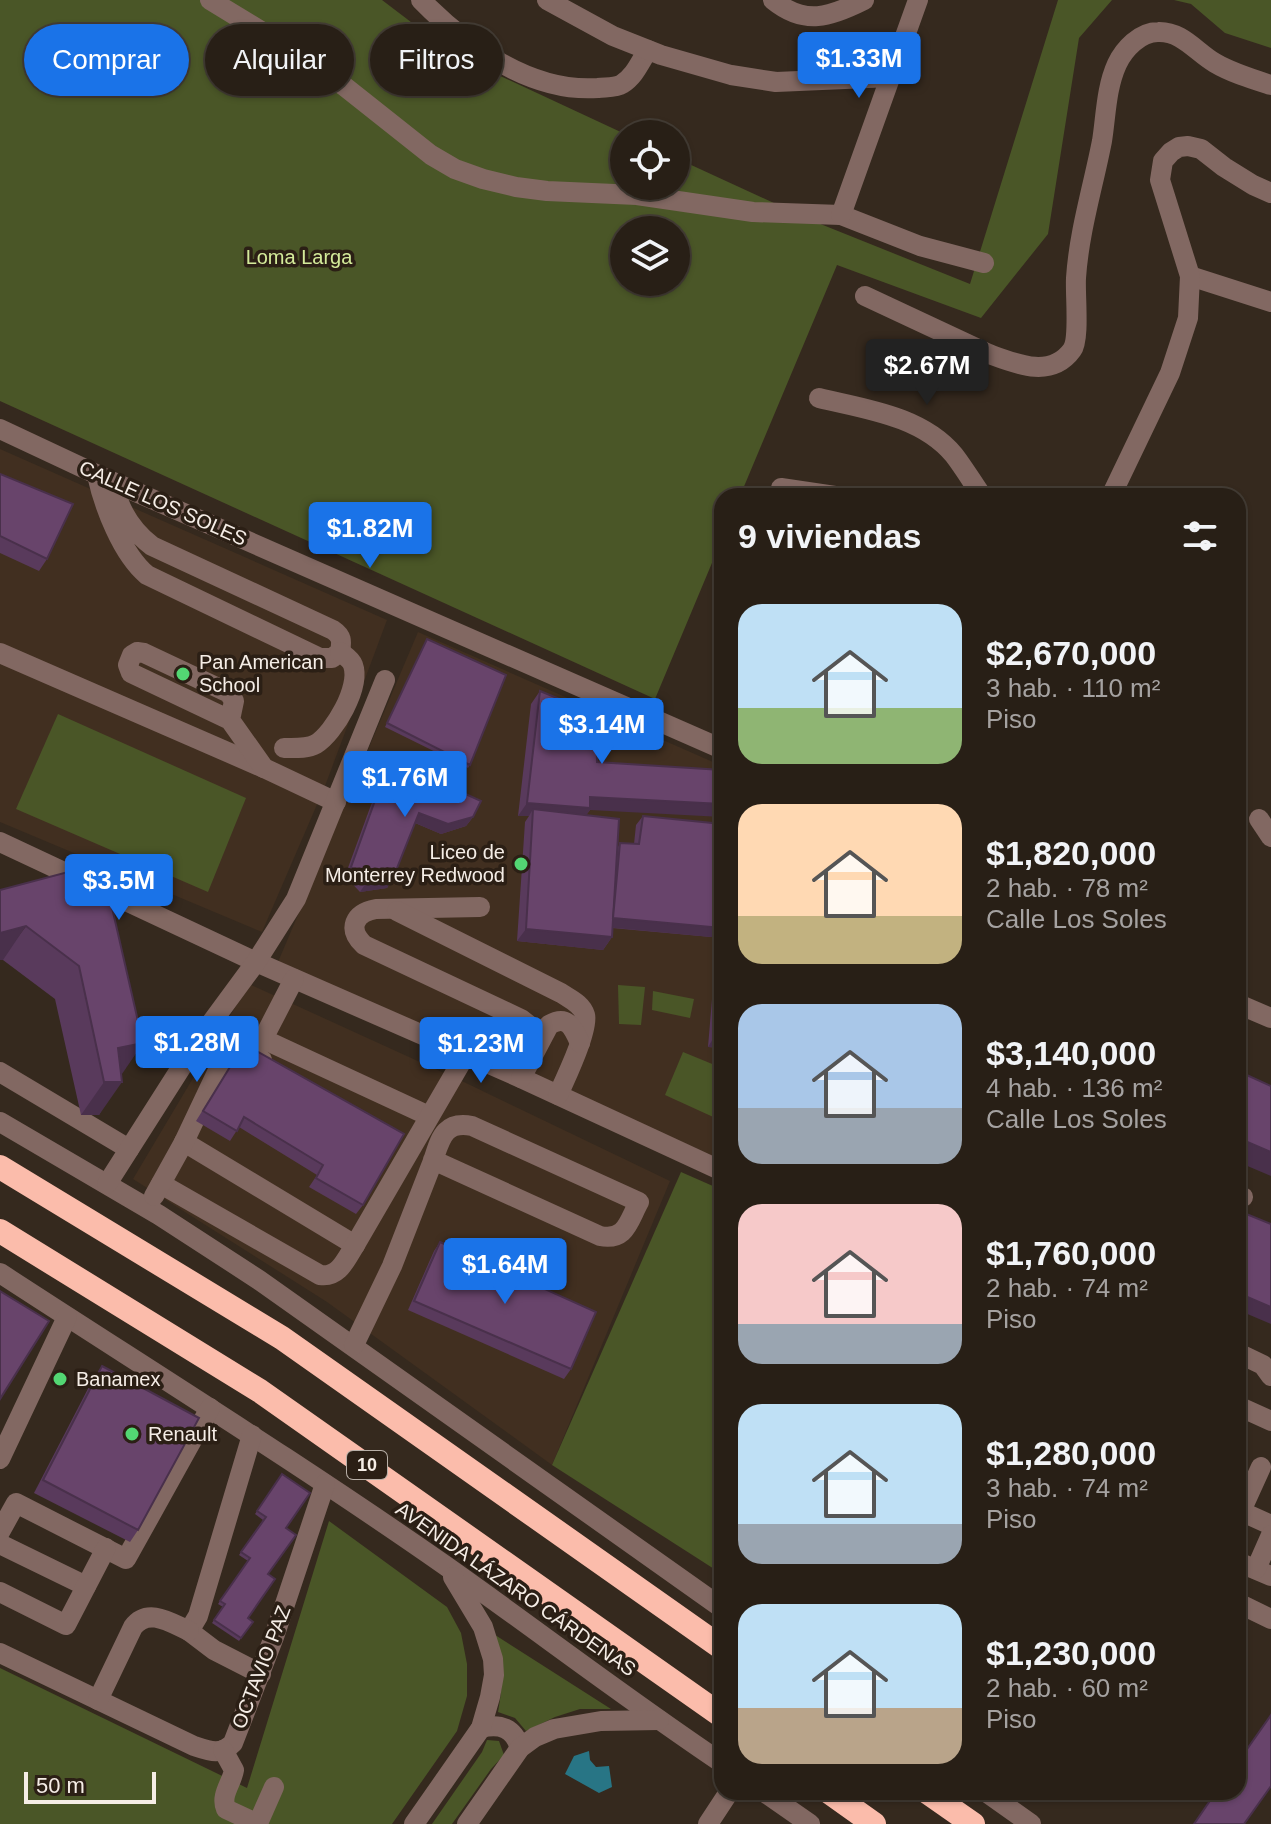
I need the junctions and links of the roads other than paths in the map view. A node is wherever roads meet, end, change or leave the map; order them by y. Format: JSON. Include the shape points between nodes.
{"nodes":[{"id":1,"x":210,"y":0,"type":"edge"},
{"id":2,"x":421,"y":0,"type":"edge"},
{"id":3,"x":547,"y":0,"type":"edge"},
{"id":4,"x":773,"y":0,"type":"edge"},
{"id":5,"x":864,"y":0,"type":"edge"},
{"id":6,"x":918,"y":0,"type":"edge"},
{"id":7,"x":648,"y":50,"type":"junction"},
{"id":8,"x":891,"y":77,"type":"junction"},
{"id":9,"x":1271,"y":85,"type":"edge"},
{"id":10,"x":1271,"y":193,"type":"edge"},
{"id":11,"x":841,"y":215,"type":"junction"},
{"id":12,"x":984,"y":263,"type":"dead end"},
{"id":13,"x":1190,"y":276,"type":"junction"},
{"id":14,"x":865,"y":296,"type":"dead end"},
{"id":15,"x":1271,"y":302,"type":"edge"},
{"id":16,"x":819,"y":398,"type":"dead end"},
{"id":17,"x":0,"y":429,"type":"edge"},
{"id":18,"x":105,"y":478,"type":"junction"},
{"id":19,"x":976,"y":488,"type":"edge"},
{"id":20,"x":1115,"y":488,"type":"edge"},
{"id":21,"x":146,"y":541,"type":"junction"},
{"id":22,"x":135,"y":565,"type":"junction"},
{"id":23,"x":340,"y":652,"type":"junction"},
{"id":24,"x":0,"y":653,"type":"edge"},
{"id":25,"x":385,"y":680,"type":"dead end"},
{"id":26,"x":230,"y":720,"type":"junction"},
{"id":27,"x":714,"y":745,"type":"edge"},
{"id":28,"x":284,"y":748,"type":"dead end"},
{"id":29,"x":264,"y":768,"type":"junction"},
{"id":30,"x":336,"y":802,"type":"junction"},
{"id":31,"x":1259,"y":819,"type":"dead end"},
{"id":32,"x":1271,"y":837,"type":"edge"},
{"id":33,"x":0,"y":842,"type":"edge"},
{"id":34,"x":480,"y":907,"type":"dead end"},
{"id":35,"x":393,"y":909,"type":"junction"},
{"id":36,"x":256,"y":962,"type":"junction"},
{"id":37,"x":294,"y":979,"type":"junction"},
{"id":38,"x":1246,"y":1007,"type":"edge"},
{"id":39,"x":1271,"y":1018,"type":"edge"},
{"id":40,"x":540,"y":1041,"type":"junction"},
{"id":41,"x":580,"y":1043,"type":"junction"},
{"id":42,"x":466,"y":1054,"type":"junction"},
{"id":43,"x":273,"y":1066,"type":"edge"},
{"id":44,"x":0,"y":1072,"type":"edge"},
{"id":45,"x":521,"y":1078,"type":"junction"},
{"id":46,"x":558,"y":1095,"type":"junction"},
{"id":47,"x":429,"y":1116,"type":"junction"},
{"id":48,"x":0,"y":1122,"type":"edge"},
{"id":49,"x":184,"y":1142,"type":"junction"},
{"id":50,"x":129,"y":1149,"type":"junction"},
{"id":51,"x":433,"y":1160,"type":"junction"},
{"id":52,"x":0,"y":1167,"type":"edge"},
{"id":53,"x":714,"y":1167,"type":"edge"},
{"id":54,"x":107,"y":1184,"type":"junction"},
{"id":55,"x":166,"y":1187,"type":"junction"},
{"id":56,"x":153,"y":1212,"type":"junction"},
{"id":57,"x":0,"y":1231,"type":"edge"},
{"id":58,"x":355,"y":1245,"type":"junction"},
{"id":59,"x":0,"y":1273,"type":"edge"},
{"id":60,"x":67,"y":1317,"type":"junction"},
{"id":61,"x":354,"y":1345,"type":"junction"},
{"id":62,"x":1246,"y":1357,"type":"edge"},
{"id":63,"x":1271,"y":1376,"type":"edge"},
{"id":64,"x":210,"y":1408,"type":"junction"},
{"id":65,"x":1246,"y":1408,"type":"edge"},
{"id":66,"x":1268,"y":1412,"type":"edge"},
{"id":67,"x":252,"y":1435,"type":"junction"},
{"id":68,"x":0,"y":1459,"type":"edge"},
{"id":69,"x":1261,"y":1467,"type":"dead end"},
{"id":70,"x":325,"y":1484,"type":"junction"},
{"id":71,"x":1246,"y":1498,"type":"edge"},
{"id":72,"x":1246,"y":1514,"type":"edge"},
{"id":73,"x":1271,"y":1525,"type":"edge"},
{"id":74,"x":0,"y":1532,"type":"edge"},
{"id":75,"x":1271,"y":1535,"type":"edge"},
{"id":76,"x":0,"y":1544,"type":"edge"},
{"id":77,"x":106,"y":1548,"type":"junction"},
{"id":78,"x":446,"y":1567,"type":"junction"},
{"id":79,"x":1255,"y":1569,"type":"edge"},
{"id":80,"x":86,"y":1586,"type":"junction"},
{"id":81,"x":0,"y":1592,"type":"edge"},
{"id":82,"x":714,"y":1602,"type":"edge"},
{"id":83,"x":1246,"y":1607,"type":"edge"},
{"id":84,"x":1271,"y":1619,"type":"edge"},
{"id":85,"x":189,"y":1631,"type":"junction"},
{"id":86,"x":714,"y":1642,"type":"edge"},
{"id":87,"x":0,"y":1653,"type":"edge"},
{"id":88,"x":261,"y":1674,"type":"junction"},
{"id":89,"x":98,"y":1700,"type":"junction"},
{"id":90,"x":714,"y":1710,"type":"edge"},
{"id":91,"x":659,"y":1720,"type":"junction"},
{"id":92,"x":481,"y":1728,"type":"junction"},
{"id":93,"x":520,"y":1748,"type":"junction"},
{"id":94,"x":223,"y":1750,"type":"junction"},
{"id":95,"x":714,"y":1758,"type":"edge"},
{"id":96,"x":274,"y":1787,"type":"dead end"},
{"id":97,"x":724,"y":1800,"type":"edge"},
{"id":98,"x":776,"y":1800,"type":"edge"},
{"id":99,"x":840,"y":1800,"type":"edge"},
{"id":100,"x":938,"y":1800,"type":"edge"},
{"id":101,"x":997,"y":1800,"type":"edge"},
{"id":102,"x":414,"y":1824,"type":"edge"},
{"id":103,"x":467,"y":1824,"type":"edge"},
{"id":104,"x":708,"y":1824,"type":"edge"},
{"id":105,"x":810,"y":1824,"type":"edge"},
{"id":106,"x":874,"y":1824,"type":"edge"},
{"id":107,"x":973,"y":1824,"type":"edge"},
{"id":108,"x":1031,"y":1824,"type":"edge"}],
"edges":[{"from":1,"to":11,"type":"street","via":[[297,53],[431,155],[483,179],[547,191],[637,195],[753,212]]},
{"from":2,"to":7,"type":"street","via":[[491,56],[539,82],[578,90],[619,86]]},
{"from":3,"to":7,"type":"street"},
{"from":4,"to":5,"type":"street","via":[[809,17]]},
{"from":6,"to":8,"type":"street"},
{"from":7,"to":8,"type":"street","via":[[731,75],[776,82]]},
{"from":8,"to":11,"type":"street"},
{"from":9,"to":14,"type":"street","via":[[1214,63],[1184,39],[1160,31],[1146,34],[1125,50],[1112,76],[1080,244],[1077,339],[1060,361],[1030,368]]},
{"from":10,"to":13,"type":"street","via":[[1201,149],[1188,146],[1171,152],[1163,161],[1160,180]]},
{"from":11,"to":12,"type":"street","via":[[920,246]]},
{"from":13,"to":15,"type":"street"},
{"from":13,"to":20,"type":"street","via":[[1188,318],[1170,373]]},
{"from":16,"to":19,"type":"street","via":[[913,424],[952,453]]},
{"from":17,"to":18,"type":"street","name":"CALLE LOS SOLES"},
{"from":18,"to":21,"type":"street","via":[[131,526]]},
{"from":18,"to":22,"type":"street","via":[[100,490]]},
{"from":18,"to":27,"type":"street","name":"CALLE LOS SOLES"},
{"from":21,"to":22,"type":"street"},
{"from":21,"to":23,"type":"street","via":[[333,630],[341,639]]},
{"from":22,"to":23,"type":"street","via":[[320,658]]},
{"from":23,"to":28,"type":"street","via":[[354,671],[344,709],[313,746]]},
{"from":24,"to":29,"type":"street"},
{"from":25,"to":30,"type":"street"},
{"from":26,"to":26,"type":"street","via":[[234,701],[229,693],[144,653],[132,655],[128,668],[135,675]]},
{"from":26,"to":29,"type":"street"},
{"from":29,"to":30,"type":"street"},
{"from":30,"to":36,"type":"street","via":[[296,899]]},
{"from":31,"to":32,"type":"street"},
{"from":33,"to":36,"type":"street"},
{"from":34,"to":35,"type":"street"},
{"from":35,"to":40,"type":"street","via":[[359,916],[356,938],[521,1019]]},
{"from":35,"to":41,"type":"street","via":[[574,1001],[585,1015]]},
{"from":36,"to":37,"type":"street"},
{"from":36,"to":50,"type":"street"},
{"from":37,"to":42,"type":"street"},
{"from":37,"to":47,"type":"street","via":[[263,1039]]},
{"from":38,"to":39,"type":"street"},
{"from":40,"to":41,"type":"street","via":[[549,1025],[560,1021],[573,1027]]},
{"from":40,"to":45,"type":"street"},
{"from":41,"to":46,"type":"street"},
{"from":42,"to":45,"type":"street"},
{"from":42,"to":47,"type":"street"},
{"from":43,"to":49,"type":"street","via":[[238,1046],[228,1049]]},
{"from":44,"to":50,"type":"street"},
{"from":45,"to":46,"type":"street"},
{"from":46,"to":53,"type":"street"},
{"from":47,"to":58,"type":"street"},
{"from":48,"to":54,"type":"street"},
{"from":49,"to":55,"type":"street"},
{"from":49,"to":58,"type":"street"},
{"from":50,"to":54,"type":"street"},
{"from":51,"to":51,"type":"street","via":[[445,1131],[460,1124],[472,1126],[639,1202],[621,1234],[600,1236]]},
{"from":51,"to":61,"type":"street"},
{"from":52,"to":86,"type":"highway","via":[[282,1338]]},
{"from":54,"to":56,"type":"street"},
{"from":55,"to":56,"type":"street"},
{"from":55,"to":58,"type":"street","via":[[324,1277],[338,1271]]},
{"from":56,"to":61,"type":"street"},
{"from":57,"to":90,"type":"highway","name":"AVENIDA LÁZARO CÁRDENAS","number":"10","via":[[260,1391]]},
{"from":59,"to":60,"type":"street","name":"AVENIDA LÁZARO CÁRDENAS"},
{"from":60,"to":64,"type":"street","name":"AVENIDA LÁZARO CÁRDENAS"},
{"from":60,"to":68,"type":"street"},
{"from":61,"to":82,"type":"street"},
{"from":62,"to":63,"type":"street"},
{"from":64,"to":67,"type":"street","name":"AVENIDA LÁZARO CÁRDENAS"},
{"from":64,"to":77,"type":"street","via":[[126,1559]]},
{"from":65,"to":66,"type":"street"},
{"from":67,"to":70,"type":"street","name":"AVENIDA LÁZARO CÁRDENAS"},
{"from":67,"to":85,"type":"street"},
{"from":69,"to":71,"type":"street"},
{"from":70,"to":78,"type":"street","name":"AVENIDA LÁZARO CÁRDENAS"},
{"from":70,"to":88,"type":"street","name":"OCTAVIO PAZ"},
{"from":72,"to":73,"type":"street"},
{"from":74,"to":77,"type":"street","via":[[16,1503]]},
{"from":75,"to":79,"type":"street"},
{"from":76,"to":80,"type":"street"},
{"from":77,"to":80,"type":"street"},
{"from":78,"to":91,"type":"street","name":"AVENIDA LÁZARO CÁRDENAS"},
{"from":78,"to":92,"type":"street","via":[[483,1627],[493,1659]]},
{"from":80,"to":81,"type":"street","via":[[66,1625]]},
{"from":83,"to":84,"type":"street"},
{"from":85,"to":88,"type":"street"},
{"from":85,"to":89,"type":"street","via":[[158,1618],[139,1619]]},
{"from":87,"to":89,"type":"street","name":"OCTAVIO PAZ"},
{"from":88,"to":94,"type":"street","name":"OCTAVIO PAZ","via":[[233,1743]]},
{"from":89,"to":94,"type":"street","name":"OCTAVIO PAZ","via":[[194,1746]]},
{"from":91,"to":93,"type":"street","via":[[554,1729]]},
{"from":91,"to":95,"type":"street","name":"AVENIDA LÁZARO CÁRDENAS"},
{"from":92,"to":93,"type":"street","via":[[505,1727]]},
{"from":92,"to":102,"type":"street"},
{"from":93,"to":103,"type":"street"},
{"from":94,"to":96,"type":"street","via":[[234,1770],[224,1796],[226,1809],[256,1823]]},
{"from":97,"to":104,"type":"street"},
{"from":98,"to":105,"type":"street"},
{"from":99,"to":106,"type":"highway"},
{"from":100,"to":107,"type":"highway"},
{"from":101,"to":108,"type":"street"}]}
